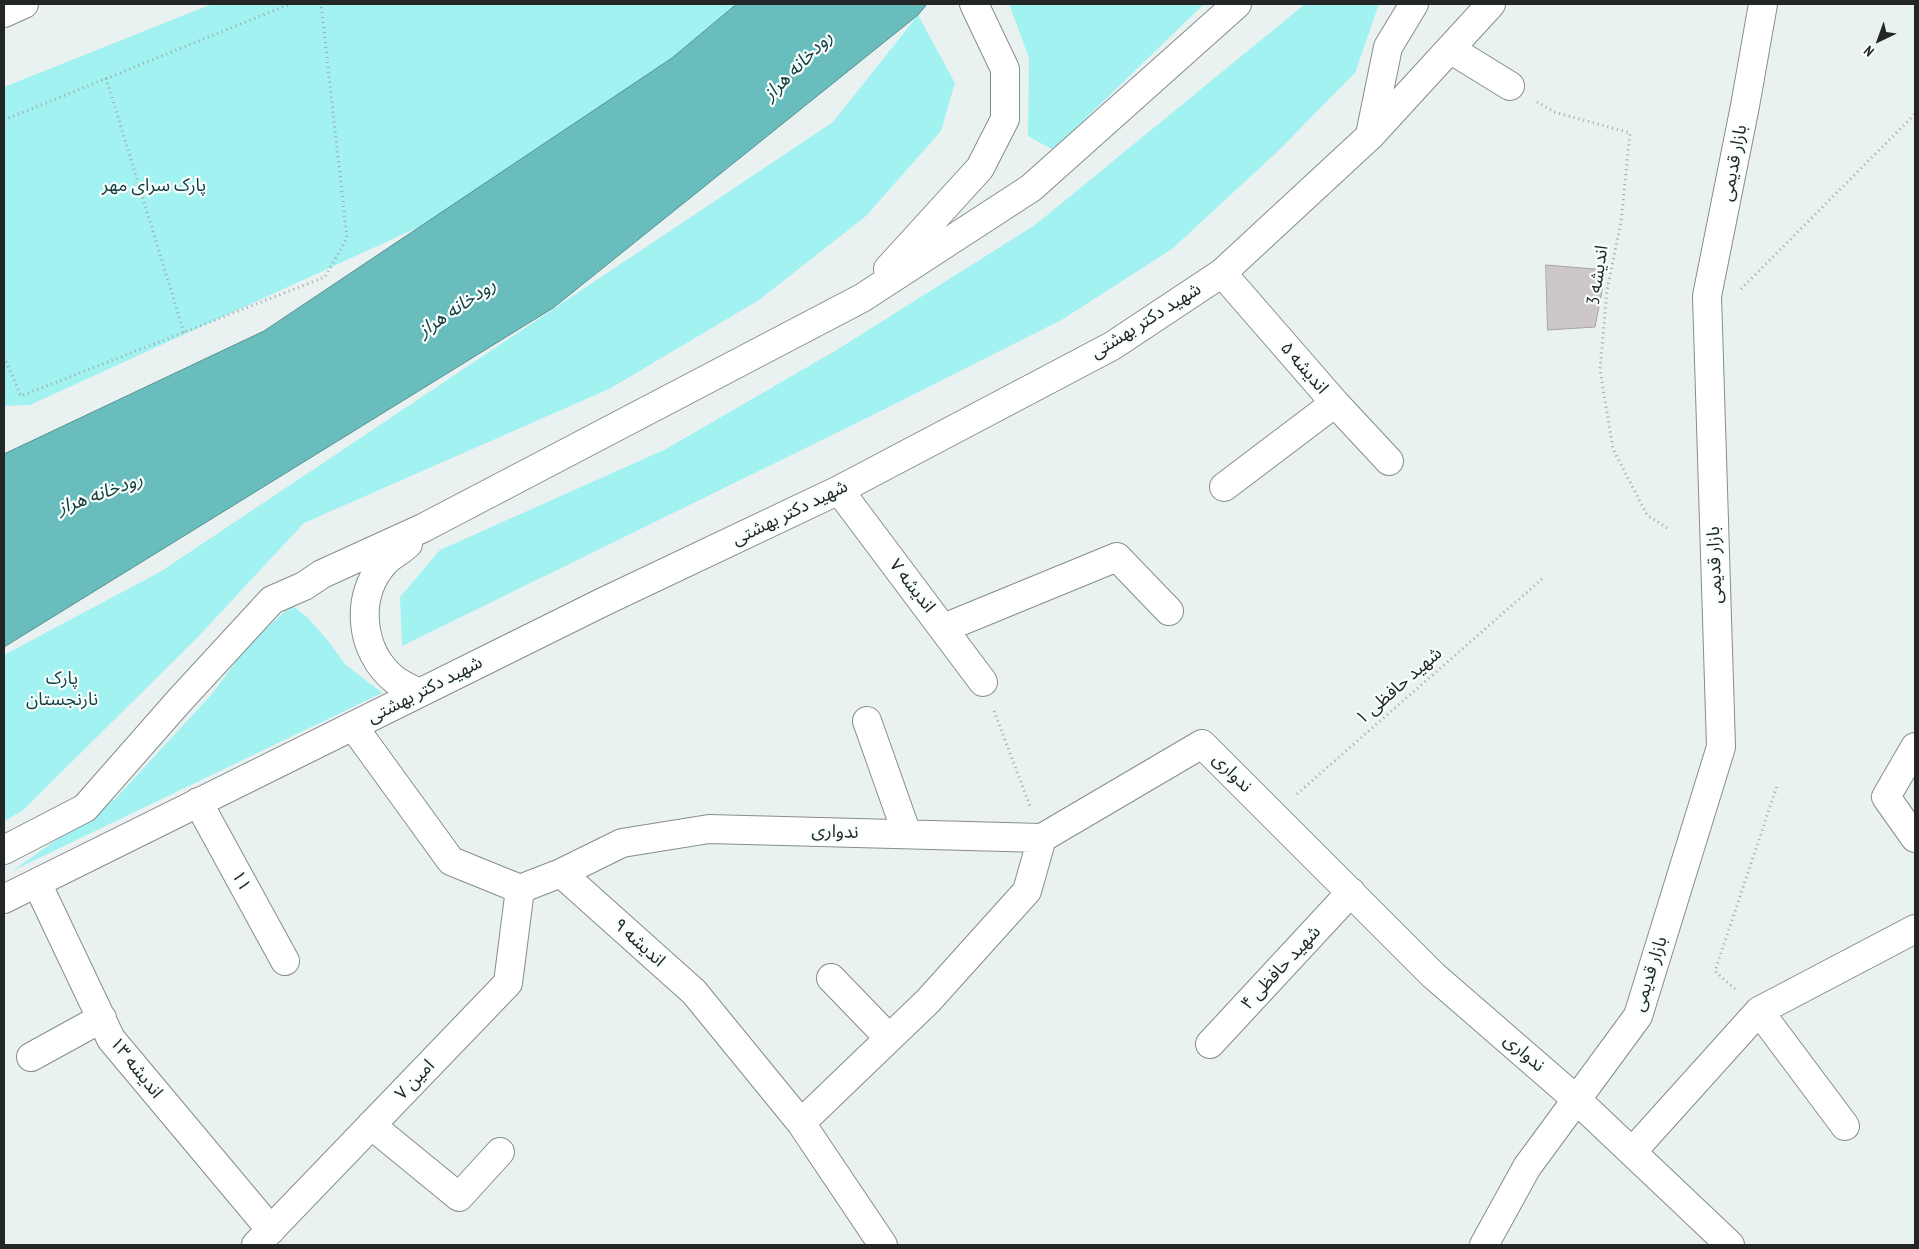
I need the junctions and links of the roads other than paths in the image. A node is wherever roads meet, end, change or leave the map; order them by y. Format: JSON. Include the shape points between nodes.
{"nodes":[{"id":1,"x":24,"y":4,"type":"edge"},
{"id":2,"x":974,"y":4,"type":"edge"},
{"id":3,"x":1236,"y":4,"type":"edge"},
{"id":4,"x":1414,"y":4,"type":"edge"},
{"id":5,"x":1491,"y":4,"type":"edge"},
{"id":6,"x":1763,"y":4,"type":"edge"},
{"id":7,"x":4,"y":13,"type":"edge"},
{"id":8,"x":1450,"y":49,"type":"junction"},
{"id":9,"x":1510,"y":86,"type":"road end"},
{"id":10,"x":1370,"y":136,"type":"junction"},
{"id":11,"x":1222,"y":273,"type":"junction"},
{"id":12,"x":862,"y":298,"type":"junction"},
{"id":13,"x":1334,"y":403,"type":"junction"},
{"id":14,"x":1389,"y":461,"type":"dead end"},
{"id":15,"x":1224,"y":487,"type":"dead end"},
{"id":16,"x":839,"y":490,"type":"junction"},
{"id":17,"x":423,"y":528,"type":"junction"},
{"id":18,"x":1169,"y":611,"type":"dead end"},
{"id":19,"x":944,"y":628,"type":"junction"},
{"id":20,"x":984,"y":682,"type":"road end"},
{"id":21,"x":419,"y":693,"type":"junction"},
{"id":22,"x":867,"y":721,"type":"dead end"},
{"id":23,"x":354,"y":726,"type":"junction"},
{"id":24,"x":1915,"y":747,"type":"edge"},
{"id":25,"x":198,"y":802,"type":"junction"},
{"id":26,"x":906,"y":834,"type":"junction"},
{"id":27,"x":1042,"y":838,"type":"junction"},
{"id":28,"x":1915,"y":838,"type":"edge"},
{"id":29,"x":4,"y":850,"type":"edge"},
{"id":30,"x":561,"y":873,"type":"junction"},
{"id":31,"x":37,"y":883,"type":"junction"},
{"id":32,"x":520,"y":889,"type":"junction"},
{"id":33,"x":1351,"y":892,"type":"junction"},
{"id":34,"x":4,"y":899,"type":"edge"},
{"id":35,"x":1915,"y":929,"type":"edge"},
{"id":36,"x":285,"y":961,"type":"dead end"},
{"id":37,"x":831,"y":978,"type":"dead end"},
{"id":38,"x":1759,"y":1011,"type":"junction"},
{"id":39,"x":102,"y":1018,"type":"junction"},
{"id":40,"x":889,"y":1038,"type":"junction"},
{"id":41,"x":1210,"y":1044,"type":"dead end"},
{"id":42,"x":31,"y":1057,"type":"dead end"},
{"id":43,"x":1577,"y":1100,"type":"junction"},
{"id":44,"x":801,"y":1123,"type":"junction"},
{"id":45,"x":371,"y":1125,"type":"junction"},
{"id":46,"x":1845,"y":1126,"type":"dead end"},
{"id":47,"x":500,"y":1152,"type":"dead end"},
{"id":48,"x":1632,"y":1152,"type":"junction"},
{"id":49,"x":264,"y":1238,"type":"edge"},
{"id":50,"x":883,"y":1245,"type":"edge"},
{"id":51,"x":1484,"y":1245,"type":"edge"},
{"id":52,"x":1730,"y":1245,"type":"edge"}],
"edges":[{"from":1,"to":7,"type":"street"},
{"from":2,"to":12,"type":"street","via":[[1005,69],[1005,119],[980,168]]},
{"from":3,"to":12,"type":"street","via":[[1031,188]]},
{"from":4,"to":10,"type":"street","via":[[1388,47]]},
{"from":5,"to":8,"type":"street","name":"شهید دکتر بهشتی"},
{"from":6,"to":43,"type":"street","name":"بازار قدیمی","via":[[1746,106],[1707,296],[1721,747],[1638,1016]]},
{"from":8,"to":9,"type":"street"},
{"from":8,"to":10,"type":"street","name":"شهید دکتر بهشتی"},
{"from":10,"to":11,"type":"street","name":"شهید دکتر بهشتی"},
{"from":11,"to":13,"type":"street","name":"اندیشه ۵"},
{"from":11,"to":16,"type":"street","name":"شهید دکتر بهشتی","via":[[1112,346]]},
{"from":12,"to":17,"type":"street"},
{"from":13,"to":14,"type":"street","name":"اندیشه ۵"},
{"from":13,"to":15,"type":"street"},
{"from":16,"to":19,"type":"street","name":"اندیشه ۷"},
{"from":16,"to":21,"type":"street","name":"شهید دکتر بهشتی"},
{"from":17,"to":21,"type":"street","via":[[384,563],[370,585],[364,611],[367,637],[377,662],[396,680]]},
{"from":17,"to":29,"type":"street","via":[[272,600],[85,808]]},
{"from":18,"to":19,"type":"street","via":[[1118,557]]},
{"from":19,"to":20,"type":"street","name":"اندیشه ۷"},
{"from":21,"to":23,"type":"street","name":"شهید دکتر بهشتی"},
{"from":22,"to":26,"type":"street"},
{"from":23,"to":25,"type":"street","name":"شهید دکتر بهشتی"},
{"from":23,"to":32,"type":"street","via":[[451,861]]},
{"from":24,"to":28,"type":"street","via":[[1886,797]]},
{"from":25,"to":31,"type":"street","name":"شهید دکتر بهشتی"},
{"from":25,"to":36,"type":"street","name":"۱۱"},
{"from":26,"to":27,"type":"street","name":"ندواری"},
{"from":26,"to":30,"type":"street","name":"ندواری","via":[[709,829],[622,843]]},
{"from":27,"to":33,"type":"street","name":"ندواری","via":[[1202,744]]},
{"from":27,"to":40,"type":"street","via":[[1027,891],[928,1001]]},
{"from":30,"to":32,"type":"street"},
{"from":30,"to":44,"type":"street","name":"اندیشه ۹","via":[[694,992]]},
{"from":31,"to":34,"type":"street","name":"شهید دکتر بهشتی"},
{"from":31,"to":39,"type":"street","name":"اندیشه ۱۳"},
{"from":32,"to":45,"type":"street","name":"امین ۷","via":[[508,983]]},
{"from":33,"to":41,"type":"street","name":"شهید حافظی ۴"},
{"from":33,"to":43,"type":"street","name":"ندواری","via":[[1433,975]]},
{"from":35,"to":38,"type":"street"},
{"from":37,"to":40,"type":"street"},
{"from":38,"to":46,"type":"street"},
{"from":38,"to":48,"type":"street"},
{"from":39,"to":42,"type":"street"},
{"from":39,"to":49,"type":"street","name":"اندیشه ۱۳","via":[[111,1039]]},
{"from":40,"to":44,"type":"street"},
{"from":43,"to":48,"type":"street","name":"ندواری"},
{"from":43,"to":51,"type":"street","name":"بازار قدیمی","via":[[1527,1167]]},
{"from":44,"to":50,"type":"street","name":"اندیشه ۹"},
{"from":45,"to":47,"type":"street","via":[[459,1197]]},
{"from":45,"to":49,"type":"street","name":"امین ۷"},
{"from":48,"to":52,"type":"street","name":"ندواری"}]}
